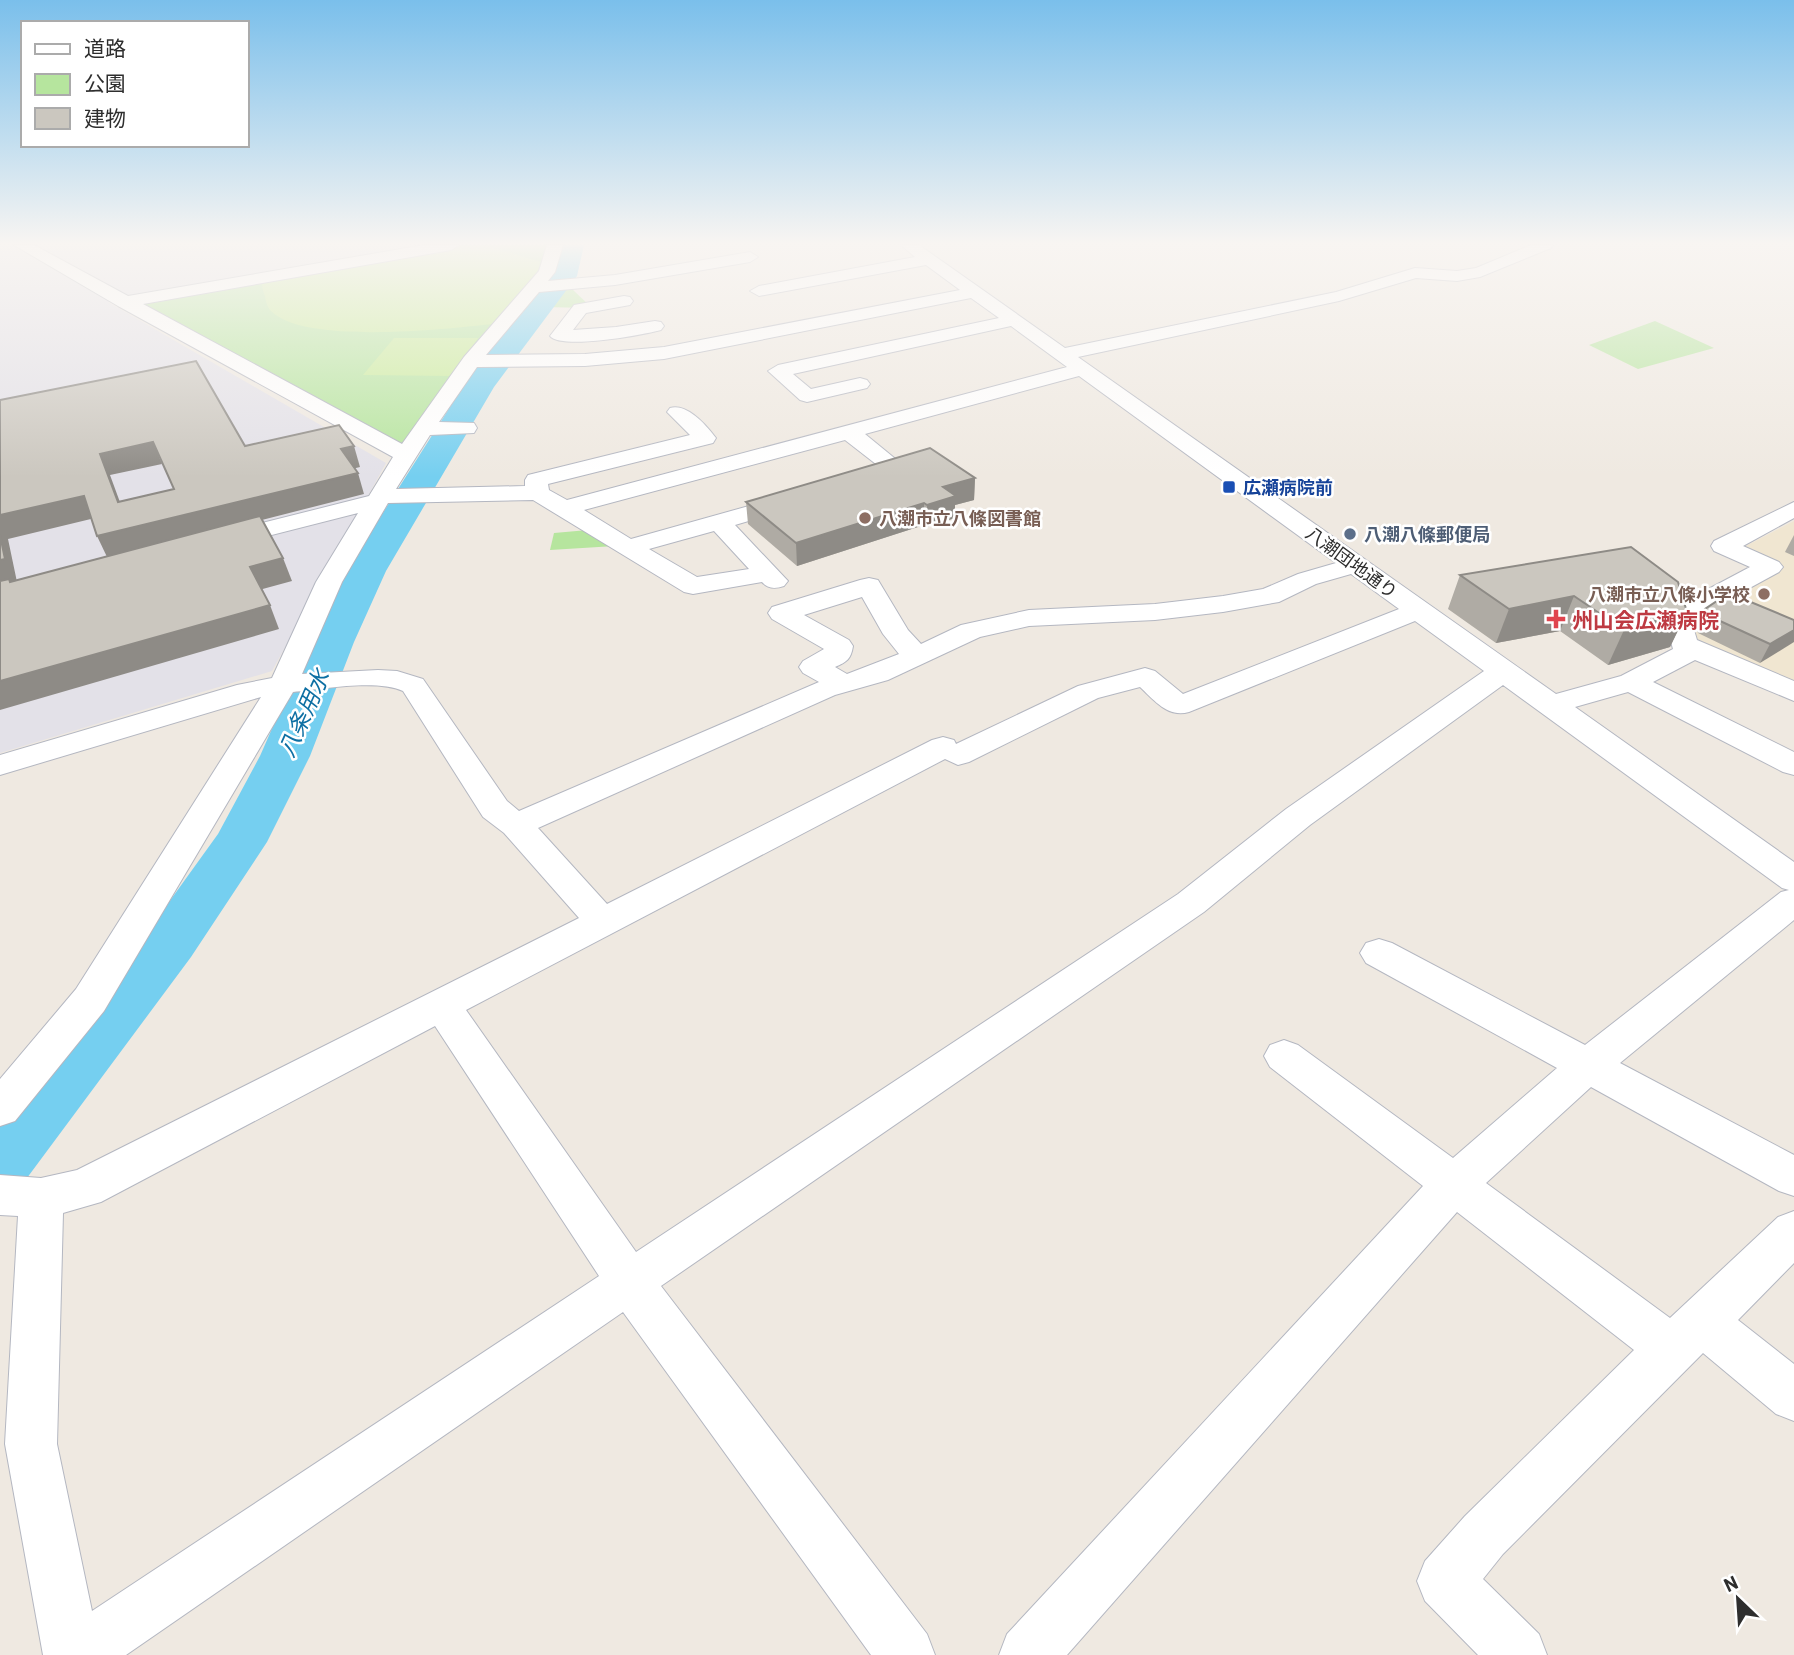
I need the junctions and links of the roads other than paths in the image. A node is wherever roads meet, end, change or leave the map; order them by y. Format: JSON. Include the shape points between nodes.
{"nodes":[{"id":1,"x":161,"y":322,"type":"edge"},
{"id":2,"x":507,"y":322,"type":"edge"},
{"id":3,"x":570,"y":322,"type":"edge"},
{"id":4,"x":650,"y":322,"type":"edge"},
{"id":5,"x":773,"y":322,"type":"edge"},
{"id":6,"x":795,"y":322,"type":"edge"},
{"id":7,"x":1004,"y":322,"type":"edge"},
{"id":8,"x":1018,"y":322,"type":"edge"},
{"id":9,"x":1228,"y":322,"type":"edge"},
{"id":10,"x":655,"y":326,"type":"junction"},
{"id":11,"x":682,"y":350,"type":"junction"},
{"id":12,"x":829,"y":359,"type":"junction"},
{"id":13,"x":1037,"y":359,"type":"dead end"},
{"id":14,"x":1069,"y":359,"type":"junction"},
{"id":15,"x":477,"y":361,"type":"junction"},
{"id":16,"x":237,"y":363,"type":"junction"},
{"id":17,"x":210,"y":368,"type":"dead end"},
{"id":18,"x":677,"y":412,"type":"dead end"},
{"id":19,"x":466,"y":428,"type":"dead end"},
{"id":20,"x":431,"y":429,"type":"junction"},
{"id":21,"x":849,"y":432,"type":"junction"},
{"id":22,"x":405,"y":456,"type":"junction"},
{"id":23,"x":847,"y":485,"type":"edge"},
{"id":24,"x":538,"y":493,"type":"junction"},
{"id":25,"x":808,"y":496,"type":"edge"},
{"id":26,"x":385,"y":498,"type":"junction"},
{"id":27,"x":566,"y":508,"type":"junction"},
{"id":28,"x":1794,"y":509,"type":"edge"},
{"id":29,"x":719,"y":522,"type":"junction"},
{"id":30,"x":202,"y":546,"type":"edge"},
{"id":31,"x":629,"y":547,"type":"junction"},
{"id":32,"x":1356,"y":565,"type":"junction"},
{"id":33,"x":1419,"y":610,"type":"junction"},
{"id":34,"x":1694,"y":649,"type":"junction"},
{"id":35,"x":916,"y":656,"type":"junction"},
{"id":36,"x":1503,"y":671,"type":"junction"},
{"id":37,"x":1631,"y":682,"type":"junction"},
{"id":38,"x":284,"y":683,"type":"junction"},
{"id":39,"x":844,"y":684,"type":"junction"},
{"id":40,"x":1794,"y":692,"type":"edge"},
{"id":41,"x":1551,"y":705,"type":"junction"},
{"id":42,"x":0,"y":765,"type":"edge"},
{"id":43,"x":1794,"y":765,"type":"edge"},
{"id":44,"x":516,"y":825,"type":"junction"},
{"id":45,"x":1794,"y":879,"type":"edge"},
{"id":46,"x":1794,"y":901,"type":"edge"},
{"id":47,"x":604,"y":923,"type":"junction"},
{"id":48,"x":1379,"y":953,"type":"dead end"},
{"id":49,"x":442,"y":1006,"type":"junction"},
{"id":50,"x":1284,"y":1056,"type":"dead end"},
{"id":51,"x":1589,"y":1065,"type":"junction"},
{"id":52,"x":0,"y":1109,"type":"edge"},
{"id":53,"x":1794,"y":1177,"type":"edge"},
{"id":54,"x":1454,"y":1184,"type":"junction"},
{"id":55,"x":21,"y":1196,"type":"edge"},
{"id":56,"x":1794,"y":1232,"type":"edge"},
{"id":57,"x":628,"y":1280,"type":"junction"},
{"id":58,"x":1687,"y":1334,"type":"junction"},
{"id":59,"x":1794,"y":1396,"type":"edge"},
{"id":60,"x":74,"y":1655,"type":"edge"},
{"id":61,"x":906,"y":1655,"type":"edge"},
{"id":62,"x":1028,"y":1655,"type":"edge"},
{"id":63,"x":1518,"y":1655,"type":"edge"}],
"edges":[{"from":1,"to":16,"type":"street"},
{"from":2,"to":15,"type":"street"},
{"from":3,"to":10,"type":"street","via":[[559,336]]},
{"from":4,"to":10,"type":"street"},
{"from":5,"to":11,"type":"street"},
{"from":6,"to":12,"type":"street"},
{"from":7,"to":12,"type":"street"},
{"from":8,"to":14,"type":"street","name":"八潮団地通り"},
{"from":9,"to":14,"type":"street"},
{"from":10,"to":11,"type":"street"},
{"from":11,"to":15,"type":"street","via":[[614,358]]},
{"from":12,"to":12,"type":"street","via":[[866,387],[807,396],[778,370]]},
{"from":13,"to":14,"type":"street"},
{"from":14,"to":21,"type":"street"},
{"from":14,"to":32,"type":"street","name":"八潮団地通り"},
{"from":15,"to":20,"type":"street"},
{"from":16,"to":17,"type":"street"},
{"from":16,"to":22,"type":"street"},
{"from":18,"to":24,"type":"street","via":[[705,438],[536,480]]},
{"from":19,"to":20,"type":"street"},
{"from":20,"to":22,"type":"street"},
{"from":21,"to":23,"type":"street","via":[[898,470]]},
{"from":21,"to":27,"type":"street"},
{"from":22,"to":26,"type":"street"},
{"from":24,"to":26,"type":"street"},
{"from":24,"to":27,"type":"street"},
{"from":25,"to":29,"type":"street"},
{"from":26,"to":30,"type":"street"},
{"from":26,"to":38,"type":"street","via":[[329,582]]},
{"from":27,"to":31,"type":"street"},
{"from":28,"to":34,"type":"street","via":[[1723,546],[1770,567],[1677,617],[1684,645]]},
{"from":29,"to":31,"type":"street"},
{"from":29,"to":31,"type":"street","via":[[771,577],[693,586]]},
{"from":32,"to":33,"type":"street","name":"八潮団地通り"},
{"from":32,"to":35,"type":"street","via":[[1270,596],[1223,604],[1029,618],[971,631]]},
{"from":33,"to":36,"type":"street","name":"八潮団地通り"},
{"from":33,"to":47,"type":"street","via":[[1179,706],[1144,677],[1088,692],[951,751]]},
{"from":34,"to":37,"type":"street"},
{"from":34,"to":40,"type":"street"},
{"from":35,"to":39,"type":"street"},
{"from":35,"to":39,"type":"street","via":[[897,634],[869,586],[781,613],[839,646],[837,656],[813,667]]},
{"from":36,"to":41,"type":"street","name":"八潮団地通り"},
{"from":36,"to":57,"type":"street","via":[[1298,817],[1191,903]]},
{"from":37,"to":41,"type":"street"},
{"from":37,"to":43,"type":"street"},
{"from":38,"to":42,"type":"street"},
{"from":38,"to":44,"type":"street","via":[[388,679],[410,683],[420,691],[495,809]]},
{"from":38,"to":52,"type":"street","via":[[90,1000]]},
{"from":39,"to":44,"type":"street"},
{"from":41,"to":45,"type":"street","name":"八潮団地通り"},
{"from":44,"to":47,"type":"street"},
{"from":46,"to":51,"type":"street"},
{"from":47,"to":49,"type":"street"},
{"from":48,"to":51,"type":"street"},
{"from":49,"to":55,"type":"street","via":[[85,1188]]},
{"from":49,"to":57,"type":"street"},
{"from":50,"to":54,"type":"street"},
{"from":51,"to":53,"type":"street"},
{"from":51,"to":54,"type":"street"},
{"from":54,"to":58,"type":"street"},
{"from":54,"to":62,"type":"street"},
{"from":55,"to":60,"type":"street","via":[[31,1444]]},
{"from":56,"to":58,"type":"street"},
{"from":57,"to":60,"type":"street"},
{"from":57,"to":61,"type":"street"},
{"from":58,"to":59,"type":"street"},
{"from":58,"to":63,"type":"street","via":[[1484,1535],[1445,1581]]}]}
